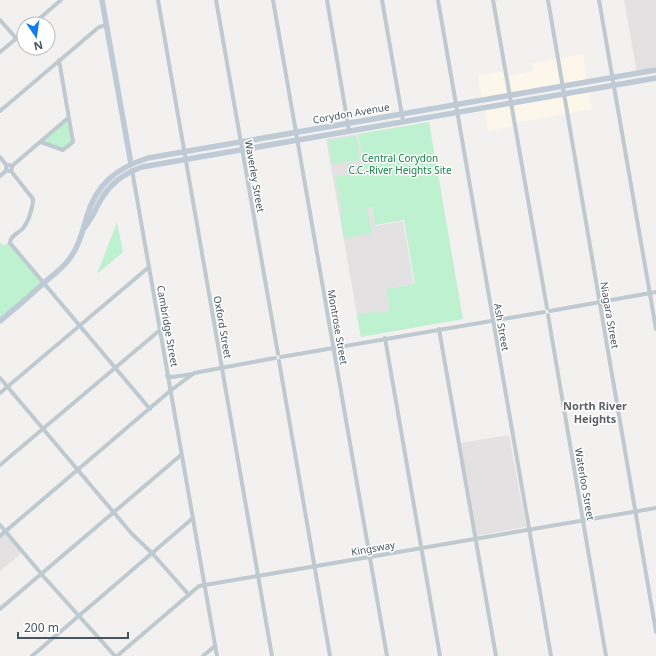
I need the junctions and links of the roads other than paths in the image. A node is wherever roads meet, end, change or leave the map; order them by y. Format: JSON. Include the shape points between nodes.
{"nodes":[{"id":1,"x":61,"y":0,"type":"edge"},
{"id":2,"x":102,"y":0,"type":"edge"},
{"id":3,"x":158,"y":0,"type":"edge"},
{"id":4,"x":216,"y":0,"type":"edge"},
{"id":5,"x":273,"y":0,"type":"edge"},
{"id":6,"x":327,"y":0,"type":"edge"},
{"id":7,"x":382,"y":0,"type":"edge"},
{"id":8,"x":438,"y":0,"type":"edge"},
{"id":9,"x":493,"y":0,"type":"edge"},
{"id":10,"x":548,"y":0,"type":"edge"},
{"id":11,"x":599,"y":0,"type":"edge"},
{"id":12,"x":42,"y":16,"type":"edge"},
{"id":13,"x":0,"y":20,"type":"edge"},
{"id":14,"x":106,"y":25,"type":"junction"},
{"id":15,"x":16,"y":38,"type":"joint"},
{"id":16,"x":0,"y":52,"type":"edge"},
{"id":17,"x":59,"y":60,"type":"junction"},
{"id":18,"x":656,"y":70,"type":"edge"},
{"id":19,"x":612,"y":77,"type":"junction"},
{"id":20,"x":656,"y":78,"type":"edge"},
{"id":21,"x":613,"y":85,"type":"junction"},
{"id":22,"x":563,"y":86,"type":"junction"},
{"id":23,"x":564,"y":94,"type":"junction"},
{"id":24,"x":510,"y":95,"type":"junction"},
{"id":25,"x":511,"y":102,"type":"junction"},
{"id":26,"x":456,"y":104,"type":"junction"},
{"id":27,"x":0,"y":111,"type":"edge"},
{"id":28,"x":457,"y":112,"type":"junction"},
{"id":29,"x":402,"y":114,"type":"junction"},
{"id":30,"x":68,"y":118,"type":"junction"},
{"id":31,"x":403,"y":121,"type":"junction"},
{"id":32,"x":348,"y":123,"type":"junction"},
{"id":33,"x":349,"y":131,"type":"junction"},
{"id":34,"x":296,"y":132,"type":"junction"},
{"id":35,"x":297,"y":140,"type":"junction"},
{"id":36,"x":41,"y":142,"type":"junction"},
{"id":37,"x":241,"y":142,"type":"junction"},
{"id":38,"x":242,"y":149,"type":"junction"},
{"id":39,"x":184,"y":152,"type":"junction"},
{"id":40,"x":0,"y":157,"type":"edge"},
{"id":41,"x":186,"y":159,"type":"junction"},
{"id":42,"x":131,"y":164,"type":"junction"},
{"id":43,"x":9,"y":168,"type":"junction"},
{"id":44,"x":132,"y":170,"type":"junction"},
{"id":45,"x":0,"y":176,"type":"edge"},
{"id":46,"x":84,"y":228,"type":"junction"},
{"id":47,"x":149,"y":267,"type":"junction"},
{"id":48,"x":44,"y":284,"type":"junction"},
{"id":49,"x":656,"y":292,"type":"edge"},
{"id":50,"x":650,"y":293,"type":"junction"},
{"id":51,"x":599,"y":302,"type":"junction"},
{"id":52,"x":547,"y":311,"type":"junction"},
{"id":53,"x":493,"y":320,"type":"junction"},
{"id":54,"x":0,"y":321,"type":"edge"},
{"id":55,"x":80,"y":326,"type":"junction"},
{"id":56,"x":439,"y":329,"type":"junction"},
{"id":57,"x":656,"y":329,"type":"edge"},
{"id":58,"x":160,"y":330,"type":"junction"},
{"id":59,"x":385,"y":338,"type":"junction"},
{"id":60,"x":334,"y":347,"type":"junction"},
{"id":61,"x":278,"y":357,"type":"junction"},
{"id":62,"x":222,"y":367,"type":"junction"},
{"id":63,"x":115,"y":368,"type":"junction"},
{"id":64,"x":194,"y":373,"type":"junction"},
{"id":65,"x":168,"y":376,"type":"junction"},
{"id":66,"x":0,"y":378,"type":"edge"},
{"id":67,"x":7,"y":387,"type":"junction"},
{"id":68,"x":170,"y":391,"type":"junction"},
{"id":69,"x":0,"y":393,"type":"edge"},
{"id":70,"x":163,"y":398,"type":"junction"},
{"id":71,"x":172,"y":402,"type":"junction"},
{"id":72,"x":150,"y":409,"type":"junction"},
{"id":73,"x":43,"y":429,"type":"junction"},
{"id":74,"x":181,"y":454,"type":"junction"},
{"id":75,"x":0,"y":465,"type":"edge"},
{"id":76,"x":77,"y":470,"type":"junction"},
{"id":77,"x":656,"y":508,"type":"edge"},
{"id":78,"x":636,"y":511,"type":"junction"},
{"id":79,"x":114,"y":513,"type":"junction"},
{"id":80,"x":193,"y":518,"type":"junction"},
{"id":81,"x":583,"y":520,"type":"junction"},
{"id":82,"x":0,"y":526,"type":"edge"},
{"id":83,"x":529,"y":529,"type":"junction"},
{"id":84,"x":5,"y":531,"type":"junction"},
{"id":85,"x":0,"y":536,"type":"edge"},
{"id":86,"x":475,"y":539,"type":"junction"},
{"id":87,"x":422,"y":548,"type":"junction"},
{"id":88,"x":152,"y":553,"type":"junction"},
{"id":89,"x":370,"y":557,"type":"junction"},
{"id":90,"x":314,"y":567,"type":"junction"},
{"id":91,"x":41,"y":574,"type":"junction"},
{"id":92,"x":258,"y":576,"type":"junction"},
{"id":93,"x":204,"y":586,"type":"junction"},
{"id":94,"x":189,"y":595,"type":"junction"},
{"id":95,"x":0,"y":609,"type":"edge"},
{"id":96,"x":79,"y":616,"type":"junction"},
{"id":97,"x":656,"y":632,"type":"edge"},
{"id":98,"x":215,"y":646,"type":"junction"},
{"id":99,"x":32,"y":656,"type":"edge"},
{"id":100,"x":116,"y":656,"type":"edge"},
{"id":101,"x":203,"y":656,"type":"edge"},
{"id":102,"x":217,"y":656,"type":"edge"},
{"id":103,"x":272,"y":656,"type":"edge"},
{"id":104,"x":330,"y":656,"type":"edge"},
{"id":105,"x":387,"y":656,"type":"edge"},
{"id":106,"x":440,"y":656,"type":"edge"},
{"id":107,"x":496,"y":656,"type":"edge"},
{"id":108,"x":551,"y":656,"type":"edge"},
{"id":109,"x":606,"y":656,"type":"edge"}],
"edges":[{"from":1,"to":12,"type":"street"},
{"from":2,"to":14,"type":"main road","name":"Cambridge Street"},
{"from":3,"to":39,"type":"street","name":"Oxford Street"},
{"from":4,"to":37,"type":"street","name":"Waverley Street"},
{"from":5,"to":34,"type":"street","name":"Montrose Street"},
{"from":6,"to":32,"type":"street"},
{"from":7,"to":29,"type":"street"},
{"from":8,"to":26,"type":"street","name":"Ash Street"},
{"from":9,"to":24,"type":"street","name":"Waterloo Street"},
{"from":10,"to":22,"type":"street","name":"Niagara Street"},
{"from":11,"to":19,"type":"street"},
{"from":13,"to":15,"type":"street"},
{"from":14,"to":17,"type":"street","via":[[99,27]]},
{"from":14,"to":42,"type":"main road","name":"Cambridge Street"},
{"from":15,"to":16,"type":"street"},
{"from":17,"to":27,"type":"street"},
{"from":17,"to":30,"type":"street"},
{"from":18,"to":19,"type":"main road","name":"Corydon Avenue"},
{"from":19,"to":21,"type":"street"},
{"from":19,"to":22,"type":"main road","name":"Corydon Avenue"},
{"from":20,"to":21,"type":"main road","name":"Corydon Avenue"},
{"from":21,"to":23,"type":"main road","name":"Corydon Avenue"},
{"from":21,"to":50,"type":"street"},
{"from":22,"to":23,"type":"street","name":"Niagara Street"},
{"from":22,"to":24,"type":"main road","name":"Corydon Avenue"},
{"from":23,"to":25,"type":"main road","name":"Corydon Avenue"},
{"from":23,"to":51,"type":"street","name":"Niagara Street"},
{"from":24,"to":25,"type":"street","name":"Waterloo Street"},
{"from":24,"to":26,"type":"main road","name":"Corydon Avenue"},
{"from":25,"to":28,"type":"main road","name":"Corydon Avenue"},
{"from":25,"to":52,"type":"street","name":"Waterloo Street"},
{"from":26,"to":28,"type":"street","name":"Ash Street"},
{"from":26,"to":29,"type":"main road","name":"Corydon Avenue"},
{"from":28,"to":31,"type":"main road","name":"Corydon Avenue"},
{"from":28,"to":53,"type":"street","name":"Ash Street"},
{"from":29,"to":31,"type":"street"},
{"from":29,"to":32,"type":"main road","name":"Corydon Avenue"},
{"from":30,"to":36,"type":"street"},
{"from":30,"to":36,"type":"street","via":[[73,142],[63,150]]},
{"from":31,"to":33,"type":"main road","name":"Corydon Avenue"},
{"from":32,"to":33,"type":"street"},
{"from":32,"to":34,"type":"main road","name":"Corydon Avenue"},
{"from":33,"to":35,"type":"main road","name":"Corydon Avenue"},
{"from":34,"to":35,"type":"street","name":"Montrose Street"},
{"from":34,"to":37,"type":"main road","name":"Corydon Avenue"},
{"from":35,"to":38,"type":"main road","name":"Corydon Avenue"},
{"from":35,"to":60,"type":"street","name":"Montrose Street"},
{"from":36,"to":43,"type":"street"},
{"from":37,"to":38,"type":"street","name":"Waverley Street"},
{"from":37,"to":39,"type":"main road","name":"Corydon Avenue"},
{"from":38,"to":41,"type":"main road","name":"Corydon Avenue"},
{"from":38,"to":61,"type":"street","name":"Waverley Street"},
{"from":39,"to":41,"type":"street","name":"Oxford Street"},
{"from":39,"to":42,"type":"main road","name":"Corydon Avenue","via":[[148,158]]},
{"from":40,"to":43,"type":"street"},
{"from":41,"to":44,"type":"main road","name":"Corydon Avenue"},
{"from":41,"to":62,"type":"street","name":"Oxford Street"},
{"from":42,"to":44,"type":"street","name":"Cambridge Street"},
{"from":42,"to":46,"type":"main road","name":"Corydon Avenue","via":[[105,182],[94,199]]},
{"from":43,"to":45,"type":"street"},
{"from":43,"to":48,"type":"street","via":[[33,199],[24,227],[10,242]]},
{"from":44,"to":46,"type":"main road","name":"Corydon Avenue","via":[[110,186]]},
{"from":44,"to":47,"type":"street","name":"Cambridge Street"},
{"from":46,"to":48,"type":"main road","name":"Corydon Avenue","via":[[71,257]]},
{"from":47,"to":55,"type":"street"},
{"from":47,"to":58,"type":"street","name":"Cambridge Street"},
{"from":48,"to":54,"type":"main road","name":"Corydon Avenue"},
{"from":48,"to":55,"type":"street"},
{"from":49,"to":50,"type":"street"},
{"from":50,"to":51,"type":"street"},
{"from":50,"to":57,"type":"street"},
{"from":51,"to":52,"type":"street"},
{"from":51,"to":78,"type":"street","name":"Niagara Street"},
{"from":52,"to":53,"type":"street"},
{"from":52,"to":81,"type":"street","name":"Waterloo Street"},
{"from":53,"to":56,"type":"street"},
{"from":53,"to":83,"type":"street","name":"Ash Street"},
{"from":55,"to":63,"type":"street"},
{"from":55,"to":67,"type":"street"},
{"from":56,"to":59,"type":"street"},
{"from":56,"to":86,"type":"street"},
{"from":58,"to":63,"type":"street"},
{"from":58,"to":65,"type":"street","name":"Cambridge Street"},
{"from":59,"to":60,"type":"street"},
{"from":59,"to":87,"type":"street"},
{"from":60,"to":61,"type":"street"},
{"from":60,"to":89,"type":"street","name":"Montrose Street"},
{"from":61,"to":62,"type":"street"},
{"from":61,"to":90,"type":"street","name":"Waverley Street"},
{"from":62,"to":64,"type":"street"},
{"from":62,"to":92,"type":"street","name":"Oxford Street"},
{"from":63,"to":72,"type":"street"},
{"from":63,"to":73,"type":"street"},
{"from":64,"to":65,"type":"street"},
{"from":64,"to":68,"type":"street"},
{"from":65,"to":68,"type":"street","name":"Cambridge Street"},
{"from":66,"to":67,"type":"street"},
{"from":67,"to":69,"type":"street"},
{"from":67,"to":73,"type":"street"},
{"from":68,"to":70,"type":"street"},
{"from":68,"to":71,"type":"street","name":"Cambridge Street"},
{"from":70,"to":71,"type":"street"},
{"from":70,"to":72,"type":"street"},
{"from":71,"to":74,"type":"street","name":"Cambridge Street"},
{"from":72,"to":76,"type":"street"},
{"from":73,"to":75,"type":"street"},
{"from":73,"to":76,"type":"street"},
{"from":74,"to":79,"type":"street"},
{"from":74,"to":80,"type":"street","name":"Cambridge Street"},
{"from":76,"to":79,"type":"street"},
{"from":76,"to":84,"type":"street"},
{"from":77,"to":78,"type":"street","name":"Kingsway"},
{"from":78,"to":81,"type":"street","name":"Kingsway"},
{"from":78,"to":97,"type":"street","name":"Niagara Street"},
{"from":79,"to":88,"type":"street"},
{"from":79,"to":91,"type":"street"},
{"from":80,"to":88,"type":"street"},
{"from":80,"to":93,"type":"street","name":"Cambridge Street"},
{"from":81,"to":83,"type":"street","name":"Kingsway"},
{"from":81,"to":109,"type":"street","name":"Waterloo Street"},
{"from":82,"to":84,"type":"street"},
{"from":83,"to":86,"type":"street","name":"Kingsway"},
{"from":83,"to":108,"type":"street","name":"Ash Street"},
{"from":84,"to":85,"type":"street"},
{"from":84,"to":91,"type":"street"},
{"from":86,"to":87,"type":"street","name":"Kingsway"},
{"from":86,"to":107,"type":"street"},
{"from":87,"to":89,"type":"street","name":"Kingsway"},
{"from":87,"to":106,"type":"street"},
{"from":88,"to":94,"type":"street"},
{"from":88,"to":96,"type":"street"},
{"from":89,"to":90,"type":"street","name":"Kingsway"},
{"from":89,"to":105,"type":"street","name":"Montrose Street"},
{"from":90,"to":92,"type":"street","name":"Kingsway"},
{"from":90,"to":104,"type":"street","name":"Waverley Street"},
{"from":91,"to":95,"type":"street"},
{"from":91,"to":96,"type":"street"},
{"from":92,"to":93,"type":"street","name":"Kingsway"},
{"from":92,"to":103,"type":"street","name":"Oxford Street"},
{"from":93,"to":94,"type":"street","name":"Kingsway","via":[[199,586]]},
{"from":93,"to":98,"type":"street","name":"Cambridge Street"},
{"from":94,"to":100,"type":"street","name":"Kingsway"},
{"from":96,"to":99,"type":"street"},
{"from":96,"to":100,"type":"street"},
{"from":98,"to":101,"type":"street"},
{"from":98,"to":102,"type":"street","name":"Cambridge Street"}]}
